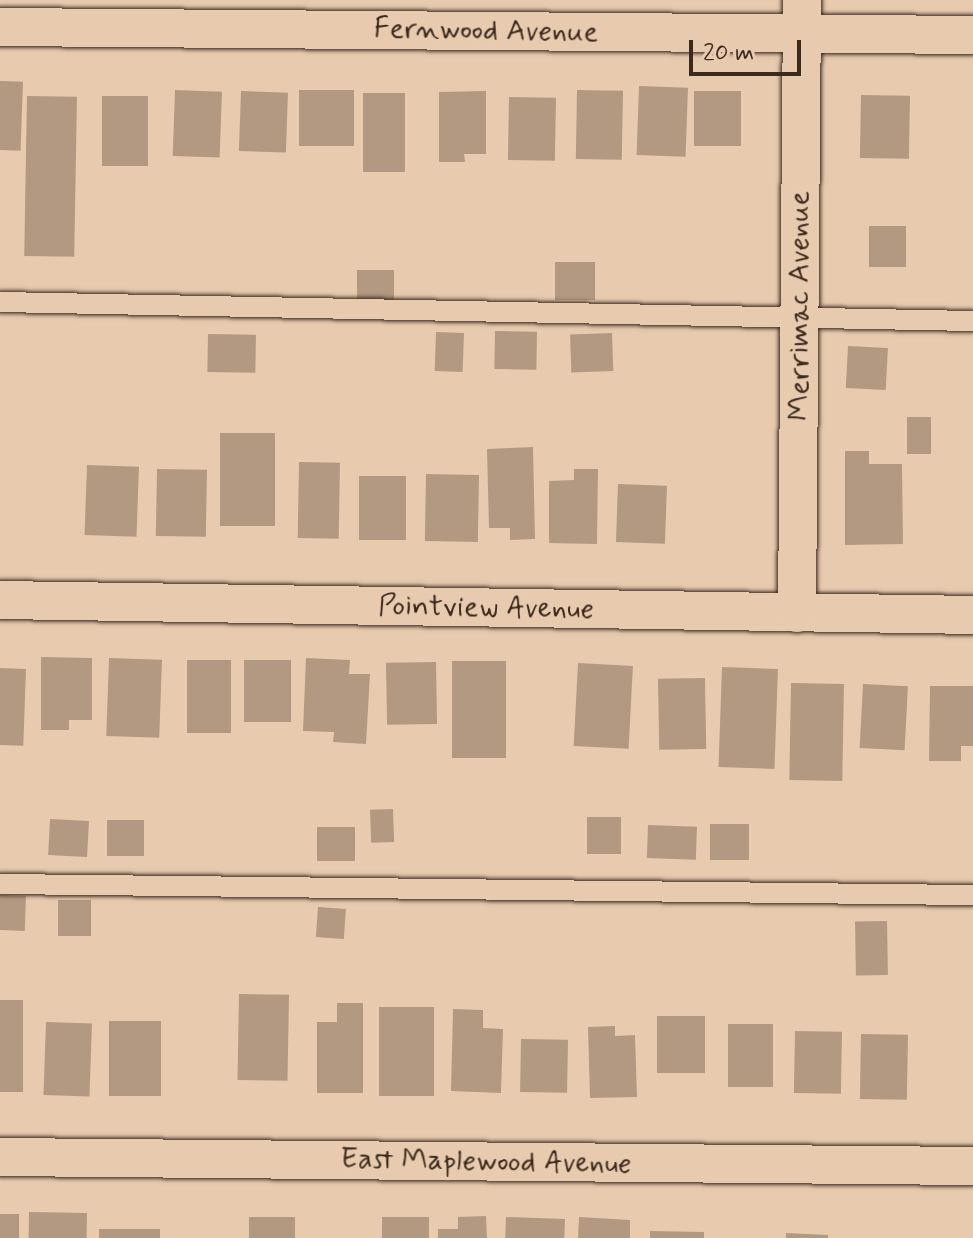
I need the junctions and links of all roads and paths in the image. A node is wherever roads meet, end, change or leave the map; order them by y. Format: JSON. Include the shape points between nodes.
{"nodes":[{"id":1,"x":801,"y":17,"type":"edge"},
{"id":2,"x":0,"y":27,"type":"edge"},
{"id":3,"x":973,"y":35,"type":"edge"},
{"id":4,"x":0,"y":302,"type":"edge"},
{"id":5,"x":801,"y":318,"type":"junction"},
{"id":6,"x":973,"y":321,"type":"edge"},
{"id":7,"x":0,"y":600,"type":"edge"},
{"id":8,"x":797,"y":613,"type":"junction"},
{"id":9,"x":973,"y":615,"type":"edge"},
{"id":10,"x":0,"y":884,"type":"edge"},
{"id":11,"x":973,"y":895,"type":"edge"},
{"id":12,"x":0,"y":1157,"type":"edge"},
{"id":13,"x":973,"y":1166,"type":"edge"}],
"edges":[{"from":1,"to":2,"type":"street","name":"Fernwood Avenue"},
{"from":1,"to":3,"type":"street","name":"Fernwood Avenue"},
{"from":1,"to":5,"type":"street","name":"Merrimac Avenue"},
{"from":4,"to":5,"type":"lane"},
{"from":5,"to":6,"type":"lane"},
{"from":5,"to":8,"type":"street","name":"Merrimac Avenue"},
{"from":7,"to":8,"type":"street","name":"Pointview Avenue"},
{"from":8,"to":9,"type":"street","name":"Pointview Avenue"},
{"from":10,"to":11,"type":"lane"},
{"from":12,"to":13,"type":"street","name":"East Maplewood Avenue"}]}
